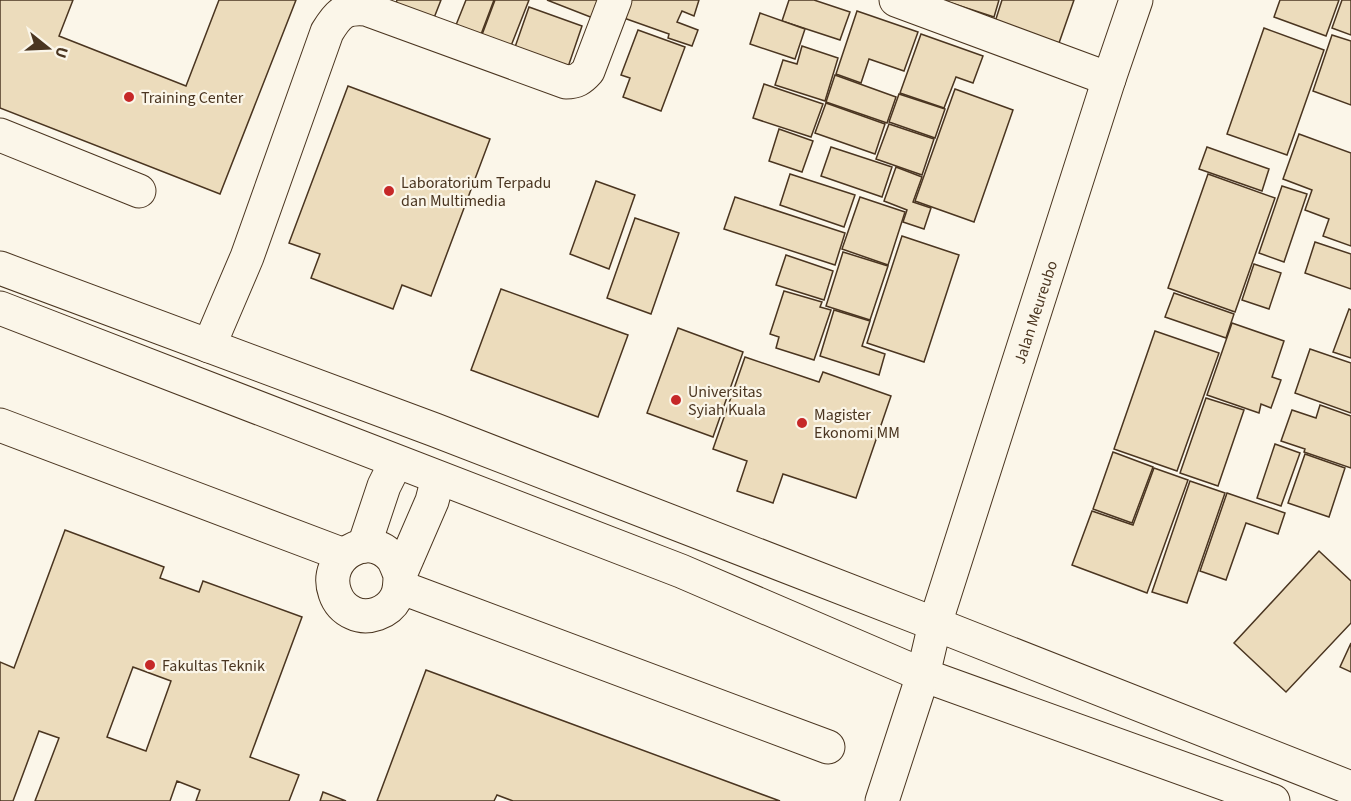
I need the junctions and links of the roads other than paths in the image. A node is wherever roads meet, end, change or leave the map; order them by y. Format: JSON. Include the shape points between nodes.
{"nodes":[{"id":1,"x":615,"y":0,"type":"edge"},
{"id":2,"x":896,"y":0,"type":"edge"},
{"id":3,"x":1136,"y":0,"type":"edge"},
{"id":4,"x":938,"y":7,"type":"edge"},
{"id":5,"x":1110,"y":79,"type":"junction"},
{"id":6,"x":0,"y":135,"type":"edge"},
{"id":7,"x":139,"y":190,"type":"dead end"},
{"id":8,"x":0,"y":268,"type":"edge"},
{"id":9,"x":0,"y":308,"type":"edge"},
{"id":10,"x":209,"y":346,"type":"junction"},
{"id":11,"x":0,"y":425,"type":"edge"},
{"id":12,"x":435,"y":430,"type":"junction"},
{"id":13,"x":418,"y":470,"type":"junction"},
{"id":14,"x":354,"y":551,"type":"junction"},
{"id":15,"x":400,"y":581,"type":"junction"},
{"id":16,"x":935,"y":624,"type":"junction"},
{"id":17,"x":923,"y":675,"type":"junction"},
{"id":18,"x":828,"y":747,"type":"dead end"},
{"id":19,"x":1351,"y":789,"type":"edge"},
{"id":20,"x":1264,"y":799,"type":"edge"},
{"id":21,"x":882,"y":801,"type":"edge"}],
"edges":[{"from":1,"to":10,"type":"street","via":[[588,71],[575,82],[366,9],[344,11],[327,32],[247,258]]},
{"from":2,"to":4,"type":"street"},
{"from":3,"to":5,"type":"street","name":"Jalan Meureubo"},
{"from":4,"to":5,"type":"street"},
{"from":5,"to":16,"type":"street","name":"Jalan Meureubo"},
{"from":6,"to":7,"type":"street"},
{"from":8,"to":10,"type":"street"},
{"from":9,"to":13,"type":"street"},
{"from":10,"to":12,"type":"street"},
{"from":11,"to":14,"type":"street"},
{"from":12,"to":13,"type":"street"},
{"from":12,"to":16,"type":"street"},
{"from":13,"to":14,"type":"street","via":[[384,486]]},
{"from":13,"to":15,"type":"street","via":[[432,501]]},
{"from":13,"to":17,"type":"street","via":[[681,572]]},
{"from":14,"to":15,"type":"street","via":[[374,547],[383,551],[392,557]]},
{"from":14,"to":15,"type":"street","via":[[336,564],[332,575],[336,599],[345,608],[366,616],[378,614],[396,598]]},
{"from":15,"to":18,"type":"street"},
{"from":16,"to":17,"type":"street","name":"Jalan Meureubo"},
{"from":16,"to":19,"type":"street"},
{"from":17,"to":20,"type":"street"},
{"from":17,"to":21,"type":"street","name":"Jalan Meureubo"}]}
